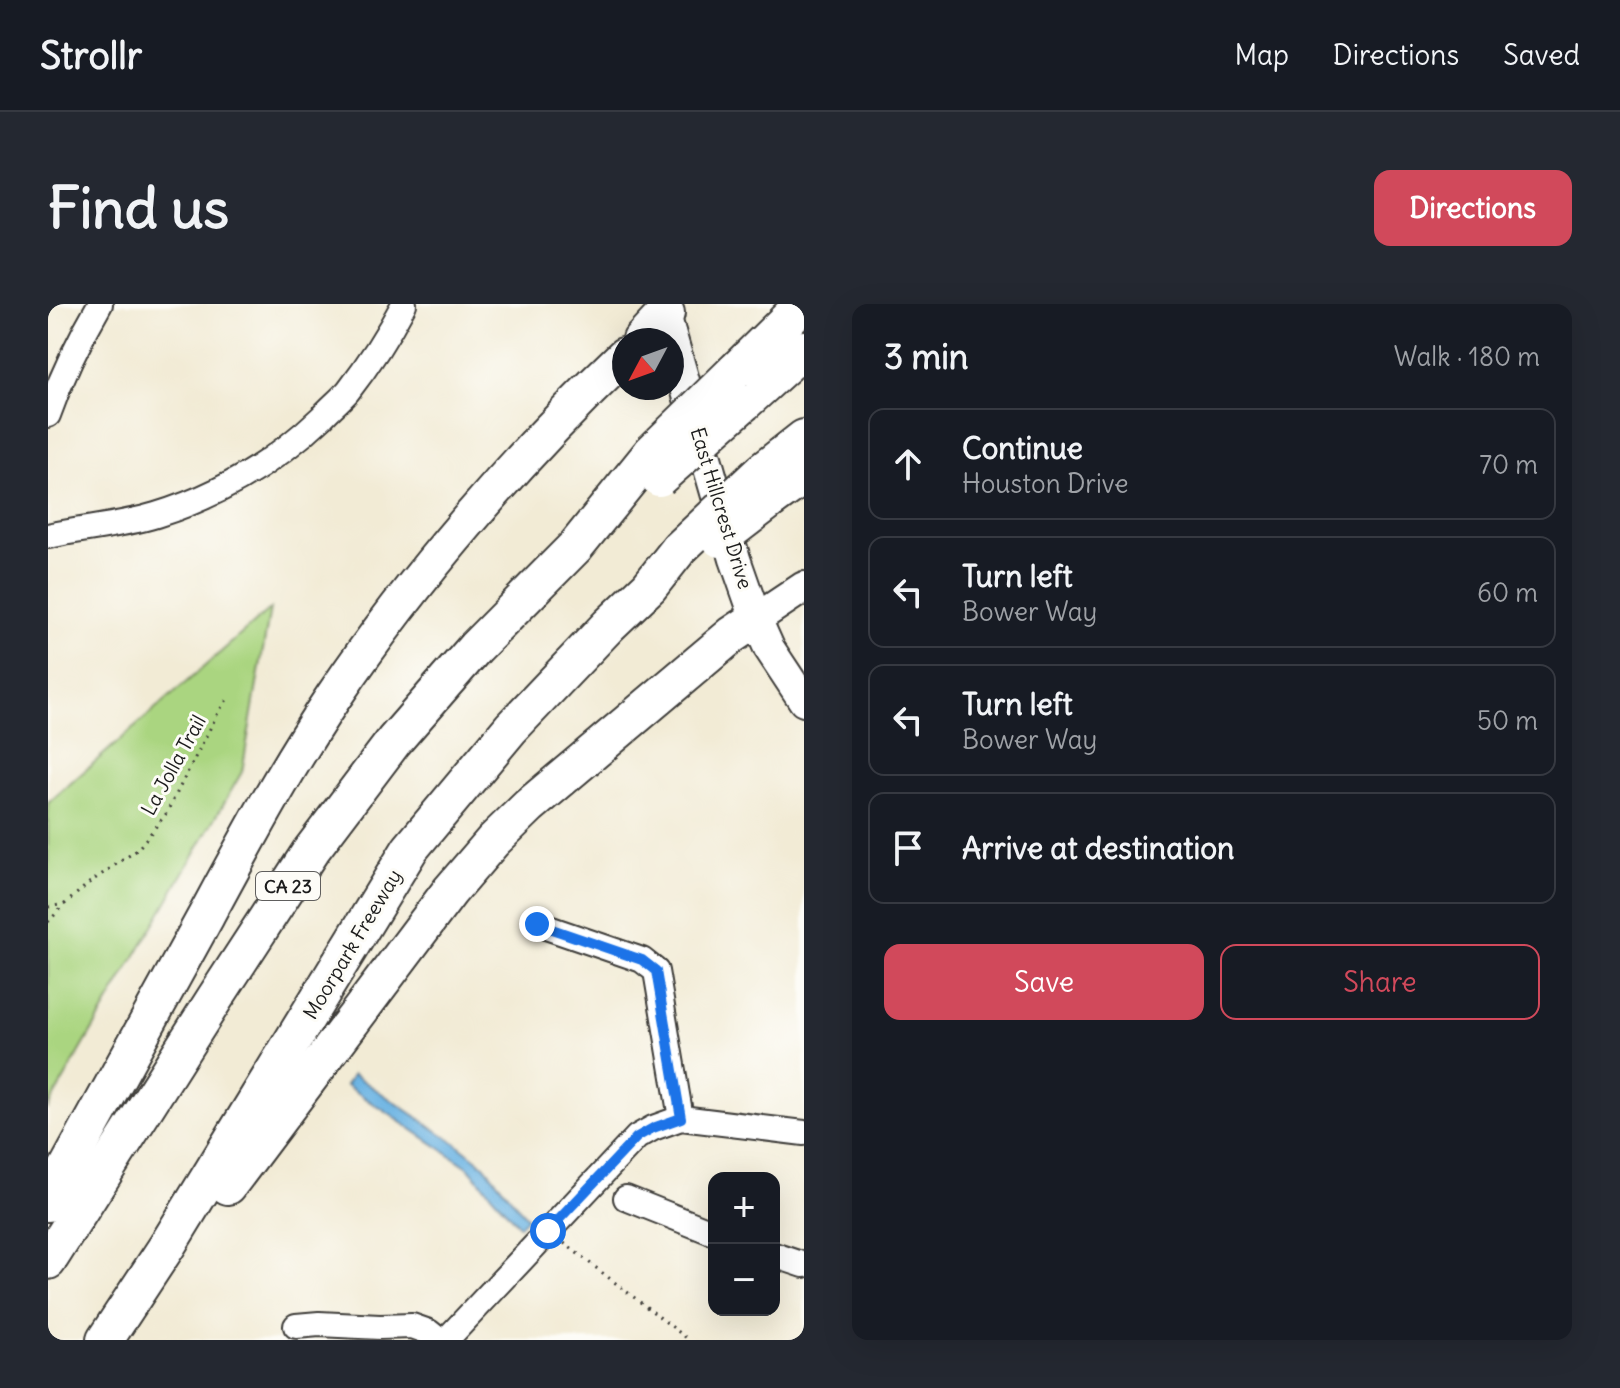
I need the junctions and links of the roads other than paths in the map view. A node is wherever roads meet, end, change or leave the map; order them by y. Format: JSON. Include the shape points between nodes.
{"nodes":[{"id":1,"x":100,"y":304,"type":"edge"},
{"id":2,"x":404,"y":304,"type":"edge"},
{"id":3,"x":803,"y":304,"type":"edge"},
{"id":4,"x":668,"y":307,"type":"edge"},
{"id":5,"x":651,"y":328,"type":"edge"},
{"id":6,"x":804,"y":349,"type":"edge"},
{"id":7,"x":612,"y":368,"type":"edge"},
{"id":8,"x":739,"y":388,"type":"junction"},
{"id":9,"x":48,"y":415,"type":"edge"},
{"id":10,"x":804,"y":438,"type":"edge"},
{"id":11,"x":804,"y":476,"type":"edge"},
{"id":12,"x":767,"y":485,"type":"junction"},
{"id":13,"x":50,"y":528,"type":"edge"},
{"id":14,"x":804,"y":587,"type":"edge"},
{"id":15,"x":756,"y":619,"type":"junction"},
{"id":16,"x":804,"y":701,"type":"edge"},
{"id":17,"x":537,"y":924,"type":"dead end"},
{"id":18,"x":681,"y":1118,"type":"junction"},
{"id":19,"x":804,"y":1133,"type":"edge"},
{"id":20,"x":626,"y":1198,"type":"dead end"},
{"id":21,"x":48,"y":1203,"type":"edge"},
{"id":22,"x":708,"y":1231,"type":"edge"},
{"id":23,"x":167,"y":1246,"type":"junction"},
{"id":24,"x":780,"y":1257,"type":"edge"},
{"id":25,"x":48,"y":1261,"type":"edge"},
{"id":26,"x":804,"y":1265,"type":"edge"},
{"id":27,"x":296,"y":1326,"type":"dead end"},
{"id":28,"x":105,"y":1340,"type":"edge"},
{"id":29,"x":439,"y":1340,"type":"edge"},
{"id":30,"x":446,"y":1340,"type":"edge"}],
"edges":[{"from":1,"to":9,"type":"street","via":[[79,339]]},
{"from":2,"to":13,"type":"street","via":[[347,392],[274,458],[197,500],[156,515],[124,523]]},
{"from":3,"to":8,"type":"highway"},
{"from":4,"to":5,"type":"highway"},
{"from":4,"to":15,"type":"main road","name":"East Hillcrest Drive"},
{"from":6,"to":8,"type":"highway"},
{"from":7,"to":21,"type":"highway","via":[[464,526],[334,696],[277,785]]},
{"from":8,"to":25,"type":"highway","number":"CA 23","bridge":true,"via":[[475,648],[394,741],[310,852]]},
{"from":10,"to":12,"type":"highway"},
{"from":11,"to":12,"type":"highway"},
{"from":12,"to":23,"type":"highway","name":"Moorpark Freeway","bridge":true,"via":[[609,625],[538,698],[410,849]]},
{"from":14,"to":15,"type":"main road"},
{"from":15,"to":16,"type":"main road","name":"East Hillcrest Drive"},
{"from":15,"to":23,"type":"highway","via":[[493,841],[212,1207]]},
{"from":17,"to":18,"type":"street","via":[[642,960],[656,971]]},
{"from":18,"to":19,"type":"street"},
{"from":18,"to":30,"type":"street","via":[[637,1137]]},
{"from":20,"to":22,"type":"street"},
{"from":23,"to":28,"type":"highway","name":"Moorpark Freeway"},
{"from":24,"to":26,"type":"street"},
{"from":27,"to":29,"type":"street","via":[[412,1326]]}]}
